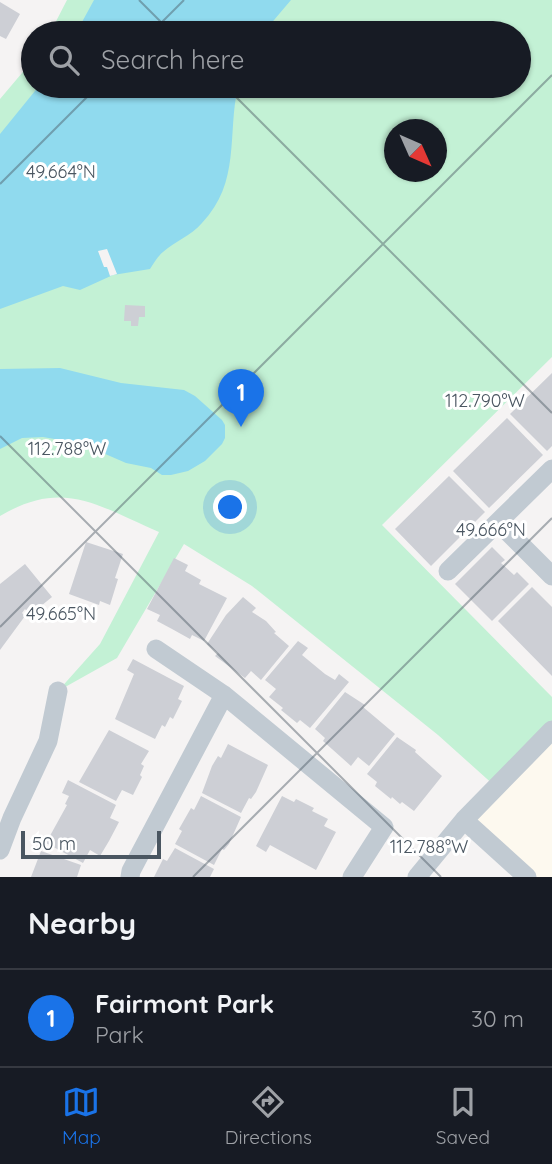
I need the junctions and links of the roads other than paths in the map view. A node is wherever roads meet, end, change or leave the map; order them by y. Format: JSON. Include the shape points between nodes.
{"nodes":[{"id":1,"x":552,"y":468,"type":"edge"},
{"id":2,"x":498,"y":522,"type":"junction"},
{"id":3,"x":548,"y":565,"type":"edge"},
{"id":4,"x":448,"y":571,"type":"dead end"},
{"id":5,"x":156,"y":649,"type":"dead end"},
{"id":6,"x":58,"y":691,"type":"dead end"},
{"id":7,"x":224,"y":695,"type":"junction"},
{"id":8,"x":552,"y":730,"type":"edge"},
{"id":9,"x":464,"y":820,"type":"junction"},
{"id":10,"x":0,"y":850,"type":"edge"},
{"id":11,"x":130,"y":877,"type":"edge"},
{"id":12,"x":352,"y":877,"type":"edge"},
{"id":13,"x":417,"y":877,"type":"edge"},
{"id":14,"x":527,"y":877,"type":"edge"}],
"edges":[{"from":1,"to":2,"type":"street"},
{"from":2,"to":3,"type":"street"},
{"from":2,"to":4,"type":"street"},
{"from":5,"to":7,"type":"street"},
{"from":6,"to":10,"type":"street","via":[[48,741]]},
{"from":7,"to":11,"type":"street"},
{"from":7,"to":12,"type":"street","via":[[384,827]]},
{"from":8,"to":9,"type":"street"},
{"from":9,"to":13,"type":"street"},
{"from":9,"to":14,"type":"street"}]}
